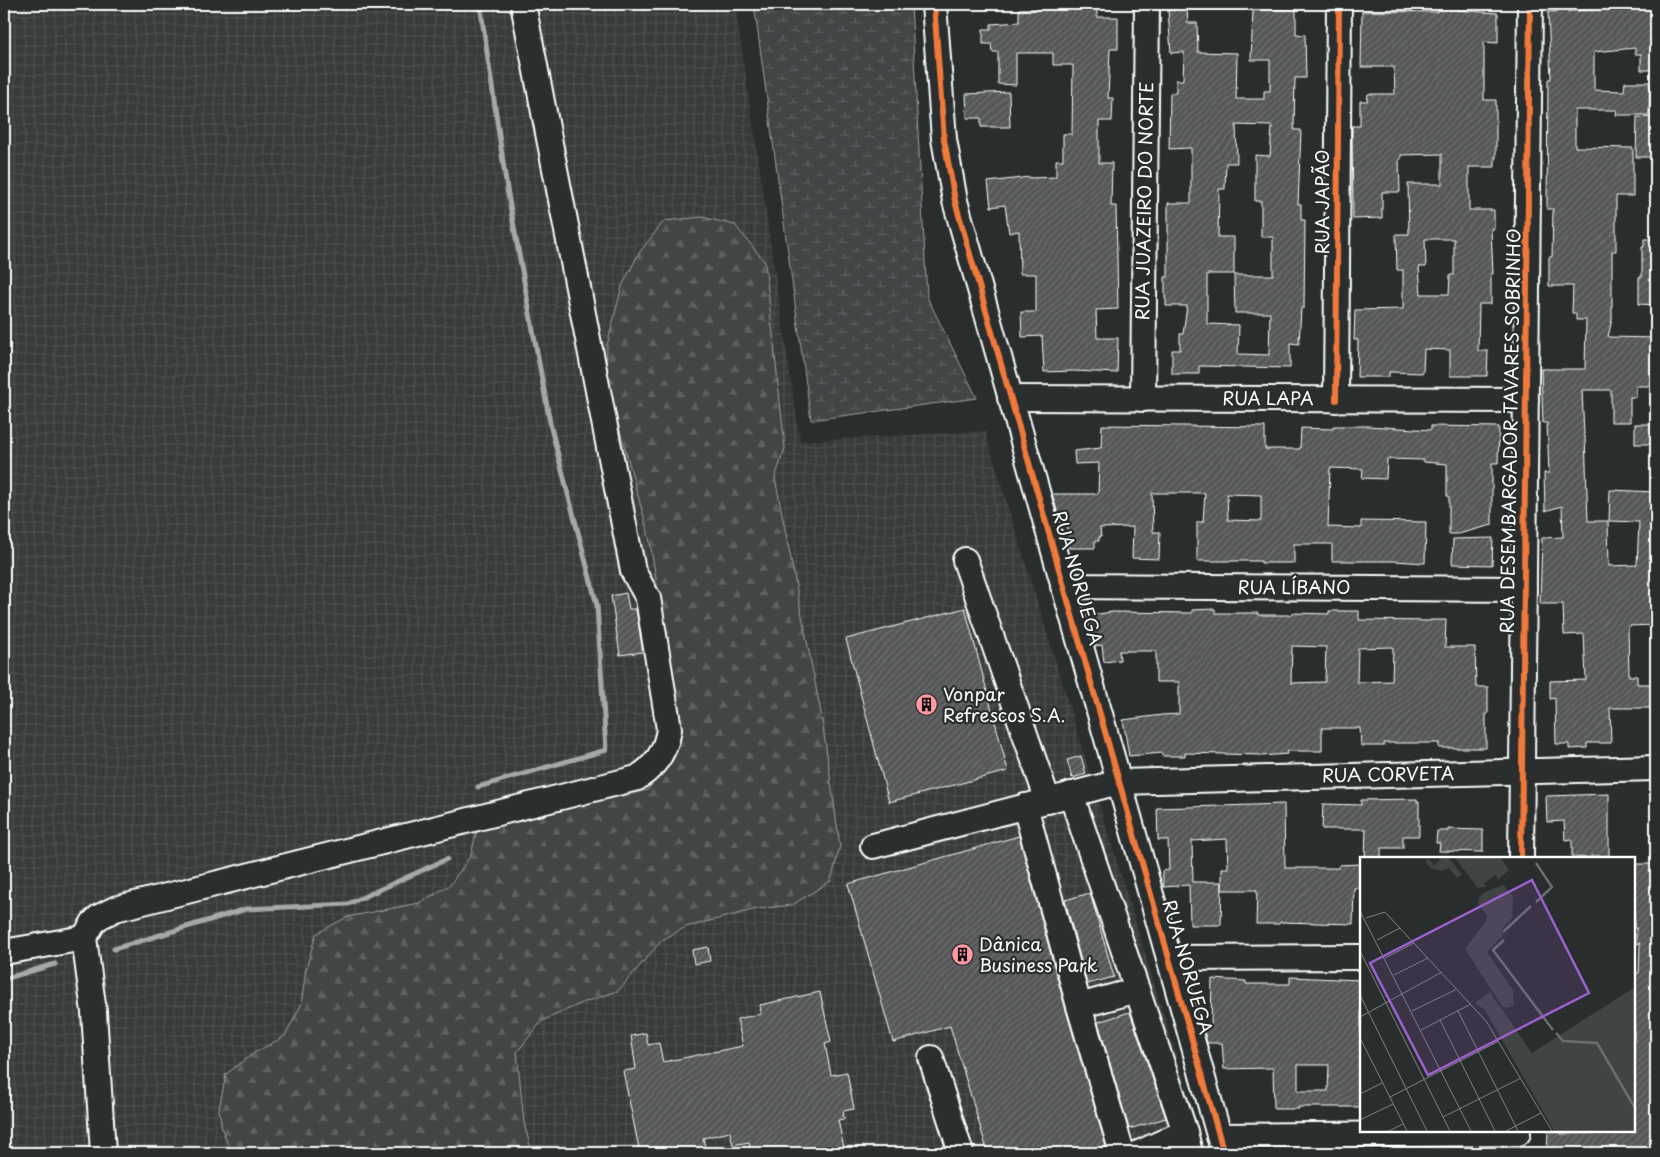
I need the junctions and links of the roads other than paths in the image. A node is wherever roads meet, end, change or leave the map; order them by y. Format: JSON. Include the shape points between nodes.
{"nodes":[{"id":1,"x":523,"y":4,"type":"edge"},
{"id":2,"x":934,"y":4,"type":"edge"},
{"id":3,"x":1147,"y":4,"type":"edge"},
{"id":4,"x":1339,"y":4,"type":"edge"},
{"id":5,"x":1530,"y":4,"type":"edge"},
{"id":6,"x":1010,"y":398,"type":"junction"},
{"id":7,"x":1143,"y":399,"type":"junction"},
{"id":8,"x":1336,"y":400,"type":"junction"},
{"id":9,"x":1526,"y":400,"type":"junction"},
{"id":10,"x":965,"y":560,"type":"dead end"},
{"id":11,"x":1063,"y":586,"type":"junction"},
{"id":12,"x":1524,"y":589,"type":"junction"},
{"id":13,"x":1656,"y":768,"type":"edge"},
{"id":14,"x":1522,"y":771,"type":"junction"},
{"id":15,"x":1119,"y":782,"type":"junction"},
{"id":16,"x":1071,"y":794,"type":"junction"},
{"id":17,"x":1036,"y":804,"type":"junction"},
{"id":18,"x":872,"y":846,"type":"dead end"},
{"id":19,"x":1521,"y":857,"type":"edge"},
{"id":20,"x":84,"y":938,"type":"junction"},
{"id":21,"x":4,"y":952,"type":"edge"},
{"id":22,"x":1360,"y":957,"type":"edge"},
{"id":23,"x":1168,"y":958,"type":"junction"},
{"id":24,"x":1137,"y":990,"type":"junction"},
{"id":25,"x":1079,"y":1006,"type":"junction"},
{"id":26,"x":931,"y":1058,"type":"dead end"},
{"id":27,"x":1518,"y":1139,"type":"edge"},
{"id":28,"x":1188,"y":1143,"type":"edge"},
{"id":29,"x":1221,"y":1144,"type":"edge"},
{"id":30,"x":103,"y":1153,"type":"edge"},
{"id":31,"x":961,"y":1153,"type":"edge"},
{"id":32,"x":1122,"y":1153,"type":"edge"},
{"id":33,"x":1139,"y":1153,"type":"edge"}],
"edges":[{"from":1,"to":20,"type":"street","via":[[633,571],[648,598],[669,729],[664,750],[652,767],[637,778],[115,909],[99,917]]},
{"from":2,"to":6,"type":"street","name":"RUA NORUEGA","via":[[949,170]]},
{"from":3,"to":7,"type":"street","name":"RUA JUAZEIRO DO NORTE"},
{"from":4,"to":8,"type":"street","name":"RUA JAPÃO"},
{"from":5,"to":9,"type":"street","name":"RUA DESEMBARGADOR TAVARES SOBRINHO"},
{"from":6,"to":7,"type":"street","name":"RUA LAPA"},
{"from":6,"to":11,"type":"street","name":"RUA NORUEGA"},
{"from":7,"to":8,"type":"street","name":"RUA LAPA"},
{"from":8,"to":9,"type":"street","name":"RUA LAPA"},
{"from":9,"to":12,"type":"street","name":"RUA DESEMBARGADOR TAVARES SOBRINHO"},
{"from":10,"to":17,"type":"street"},
{"from":11,"to":12,"type":"street","name":"RUA LÍBANO"},
{"from":11,"to":15,"type":"street","name":"RUA NORUEGA"},
{"from":12,"to":14,"type":"street","name":"RUA DESEMBARGADOR TAVARES SOBRINHO"},
{"from":13,"to":14,"type":"street","name":"RUA CORVETA"},
{"from":14,"to":15,"type":"street","name":"RUA CORVETA"},
{"from":14,"to":19,"type":"street","name":"RUA DESEMBARGADOR TAVARES SOBRINHO"},
{"from":15,"to":16,"type":"street","name":"RUA CORVETA"},
{"from":15,"to":23,"type":"street","name":"RUA NORUEGA"},
{"from":16,"to":17,"type":"street","name":"RUA CORVETA"},
{"from":16,"to":24,"type":"street"},
{"from":17,"to":18,"type":"street","name":"RUA CORVETA"},
{"from":17,"to":25,"type":"street"},
{"from":20,"to":21,"type":"street"},
{"from":20,"to":30,"type":"street","via":[[94,1012]]},
{"from":22,"to":23,"type":"street"},
{"from":23,"to":29,"type":"street","name":"RUA NORUEGA"},
{"from":24,"to":25,"type":"street"},
{"from":24,"to":28,"type":"street"},
{"from":25,"to":32,"type":"street"},
{"from":26,"to":31,"type":"street"},
{"from":27,"to":29,"type":"street"},
{"from":28,"to":33,"type":"street"}]}
